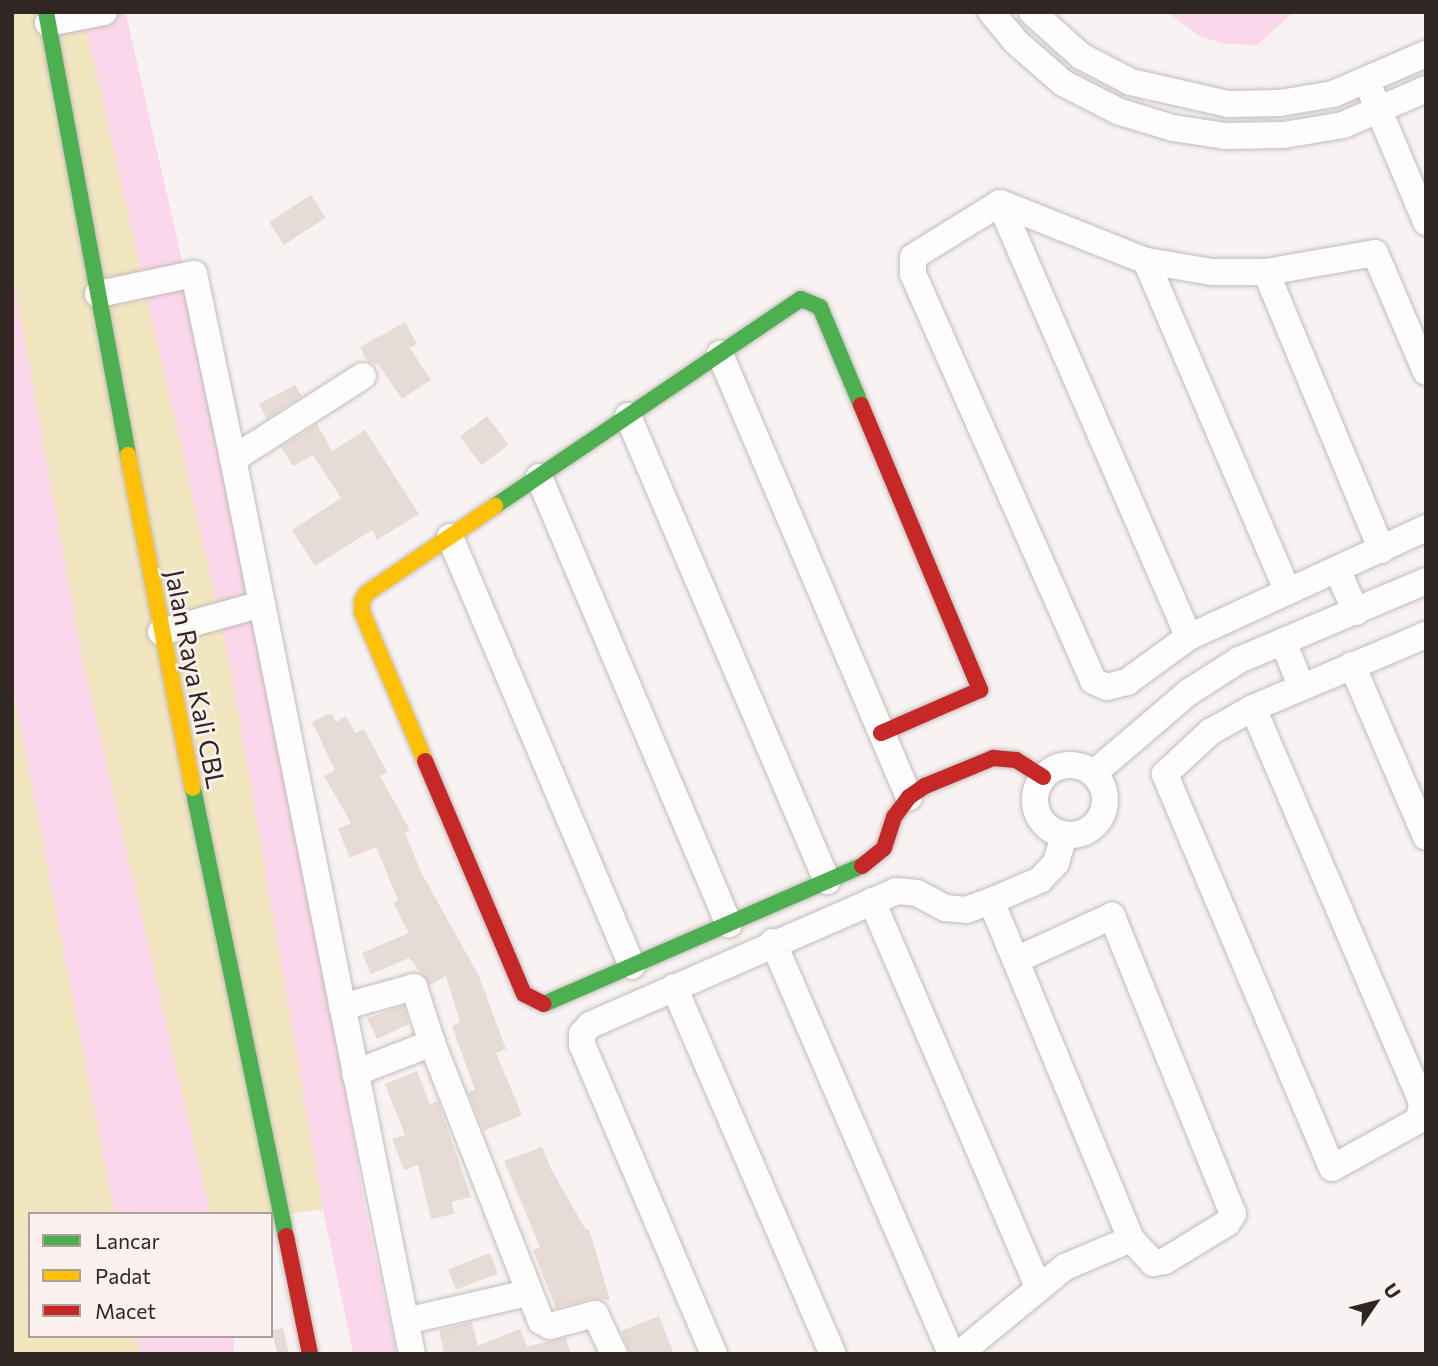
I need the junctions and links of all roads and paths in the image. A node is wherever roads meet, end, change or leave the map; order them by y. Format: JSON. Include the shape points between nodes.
{"nodes":[{"id":1,"x":991,"y":12,"type":"edge"},
{"id":2,"x":1032,"y":12,"type":"edge"},
{"id":3,"x":96,"y":14,"type":"edge"},
{"id":4,"x":47,"y":18,"type":"edge"},
{"id":5,"x":1426,"y":54,"type":"edge"},
{"id":6,"x":1366,"y":79,"type":"junction"},
{"id":7,"x":1426,"y":89,"type":"edge"},
{"id":8,"x":1378,"y":109,"type":"junction"},
{"id":9,"x":1000,"y":203,"type":"junction"},
{"id":10,"x":1426,"y":222,"type":"edge"},
{"id":11,"x":1146,"y":261,"type":"junction"},
{"id":12,"x":1266,"y":272,"type":"junction"},
{"id":13,"x":98,"y":294,"type":"junction"},
{"id":14,"x":720,"y":354,"type":"junction"},
{"id":15,"x":1426,"y":372,"type":"edge"},
{"id":16,"x":363,"y":376,"type":"dead end"},
{"id":17,"x":628,"y":416,"type":"junction"},
{"id":18,"x":233,"y":458,"type":"junction"},
{"id":19,"x":539,"y":477,"type":"junction"},
{"id":20,"x":1426,"y":528,"type":"edge"},
{"id":21,"x":450,"y":537,"type":"junction"},
{"id":22,"x":1382,"y":550,"type":"junction"},
{"id":23,"x":1338,"y":569,"type":"junction"},
{"id":24,"x":1426,"y":581,"type":"edge"},
{"id":25,"x":1286,"y":588,"type":"junction"},
{"id":26,"x":258,"y":606,"type":"junction"},
{"id":27,"x":1356,"y":612,"type":"junction"},
{"id":28,"x":161,"y":632,"type":"junction"},
{"id":29,"x":1426,"y":635,"type":"edge"},
{"id":30,"x":1189,"y":637,"type":"junction"},
{"id":31,"x":1283,"y":641,"type":"junction"},
{"id":32,"x":1352,"y":665,"type":"junction"},
{"id":33,"x":1301,"y":686,"type":"junction"},
{"id":34,"x":1253,"y":708,"type":"junction"},
{"id":35,"x":881,"y":733,"type":"junction"},
{"id":36,"x":1094,"y":773,"type":"junction"},
{"id":37,"x":1043,"y":777,"type":"junction"},
{"id":38,"x":909,"y":797,"type":"junction"},
{"id":39,"x":1064,"y":835,"type":"junction"},
{"id":40,"x":1426,"y":837,"type":"edge"},
{"id":41,"x":827,"y":881,"type":"junction"},
{"id":42,"x":872,"y":901,"type":"junction"},
{"id":43,"x":991,"y":901,"type":"junction"},
{"id":44,"x":729,"y":923,"type":"junction"},
{"id":45,"x":774,"y":943,"type":"junction"},
{"id":46,"x":1016,"y":960,"type":"junction"},
{"id":47,"x":632,"y":966,"type":"junction"},
{"id":48,"x":674,"y":987,"type":"junction"},
{"id":49,"x":341,"y":1007,"type":"junction"},
{"id":50,"x":432,"y":1043,"type":"junction"},
{"id":51,"x":355,"y":1073,"type":"junction"},
{"id":52,"x":1420,"y":1077,"type":"edge"},
{"id":53,"x":1131,"y":1239,"type":"junction"},
{"id":54,"x":1038,"y":1286,"type":"junction"},
{"id":55,"x":527,"y":1293,"type":"junction"},
{"id":56,"x":405,"y":1321,"type":"junction"},
{"id":57,"x":310,"y":1354,"type":"edge"},
{"id":58,"x":412,"y":1354,"type":"edge"},
{"id":59,"x":614,"y":1354,"type":"edge"},
{"id":60,"x":714,"y":1354,"type":"edge"},
{"id":61,"x":833,"y":1354,"type":"edge"},
{"id":62,"x":951,"y":1354,"type":"edge"},
{"id":63,"x":959,"y":1354,"type":"edge"}],
"edges":[{"from":1,"to":8,"type":"street","via":[[1015,41],[1063,83],[1120,112],[1173,128],[1225,136],[1284,135],[1343,125]]},
{"from":2,"to":6,"type":"street","via":[[1081,56],[1131,82],[1180,96],[1228,104],[1280,103],[1333,94]]},
{"from":3,"to":4,"type":"street"},
{"from":4,"to":13,"type":"street","name":"Jalan Raya Kali CBL"},
{"from":5,"to":6,"type":"street"},
{"from":6,"to":8,"type":"street"},
{"from":7,"to":8,"type":"street"},
{"from":8,"to":10,"type":"street"},
{"from":9,"to":11,"type":"street"},
{"from":9,"to":30,"type":"street"},
{"from":9,"to":30,"type":"street","via":[[914,257],[914,274],[1093,681],[1107,687],[1127,682]]},
{"from":11,"to":12,"type":"street","via":[[1212,272]]},
{"from":11,"to":25,"type":"street"},
{"from":12,"to":15,"type":"street","via":[[1375,253]]},
{"from":12,"to":22,"type":"street"},
{"from":13,"to":18,"type":"street","via":[[194,274]]},
{"from":13,"to":28,"type":"street","name":"Jalan Raya Kali CBL"},
{"from":14,"to":17,"type":"street"},
{"from":14,"to":35,"type":"street"},
{"from":14,"to":35,"type":"street","via":[[801,299],[820,307],[980,690]]},
{"from":16,"to":18,"type":"street"},
{"from":17,"to":19,"type":"street"},
{"from":17,"to":41,"type":"street"},
{"from":18,"to":26,"type":"street"},
{"from":19,"to":21,"type":"street"},
{"from":19,"to":44,"type":"street"},
{"from":20,"to":22,"type":"street"},
{"from":21,"to":47,"type":"street"},
{"from":21,"to":47,"type":"street","via":[[367,593],[362,612],[524,994],[545,1004]]},
{"from":22,"to":23,"type":"street"},
{"from":23,"to":25,"type":"street"},
{"from":23,"to":27,"type":"street"},
{"from":24,"to":27,"type":"street"},
{"from":25,"to":30,"type":"street"},
{"from":26,"to":28,"type":"street"},
{"from":26,"to":49,"type":"street"},
{"from":27,"to":31,"type":"street"},
{"from":28,"to":57,"type":"street","name":"Jalan Raya Kali CBL"},
{"from":29,"to":32,"type":"street"},
{"from":31,"to":33,"type":"street"},
{"from":31,"to":36,"type":"street","via":[[1239,660],[1189,692]]},
{"from":32,"to":33,"type":"street"},
{"from":32,"to":40,"type":"street"},
{"from":33,"to":34,"type":"street"},
{"from":34,"to":52,"type":"street"},
{"from":34,"to":52,"type":"street","via":[[1210,732],[1165,774],[1332,1168],[1419,1120]]},
{"from":35,"to":38,"type":"street"},
{"from":36,"to":37,"type":"street","via":[[1068,766]]},
{"from":36,"to":39,"type":"street","via":[[1104,789],[1105,807],[1097,824],[1082,834]]},
{"from":37,"to":38,"type":"street","via":[[1016,760],[993,758]]},
{"from":37,"to":39,"type":"street","via":[[1035,793],[1037,812],[1047,827]]},
{"from":38,"to":41,"type":"street","via":[[894,817],[884,848],[869,863]]},
{"from":39,"to":43,"type":"street","via":[[1056,863],[1040,880]]},
{"from":41,"to":44,"type":"street"},
{"from":42,"to":43,"type":"street","via":[[896,891],[917,893],[945,908],[966,910]]},
{"from":42,"to":45,"type":"street"},
{"from":42,"to":54,"type":"street"},
{"from":43,"to":46,"type":"street"},
{"from":44,"to":47,"type":"street"},
{"from":45,"to":48,"type":"street"},
{"from":45,"to":62,"type":"street"},
{"from":46,"to":53,"type":"street"},
{"from":46,"to":53,"type":"street","via":[[1112,916],[1226,1188],[1233,1214],[1227,1223],[1165,1261],[1153,1263]]},
{"from":48,"to":60,"type":"street","via":[[590,1025],[582,1034],[582,1045]]},
{"from":48,"to":61,"type":"street"},
{"from":49,"to":50,"type":"street","via":[[414,988]]},
{"from":49,"to":51,"type":"street"},
{"from":50,"to":51,"type":"street"},
{"from":50,"to":55,"type":"street","via":[[495,1198]]},
{"from":51,"to":56,"type":"street"},
{"from":53,"to":54,"type":"street","via":[[1065,1267]]},
{"from":54,"to":63,"type":"street"},
{"from":55,"to":56,"type":"street"},
{"from":55,"to":59,"type":"street","via":[[547,1325],[595,1314]]},
{"from":56,"to":58,"type":"street"}]}
